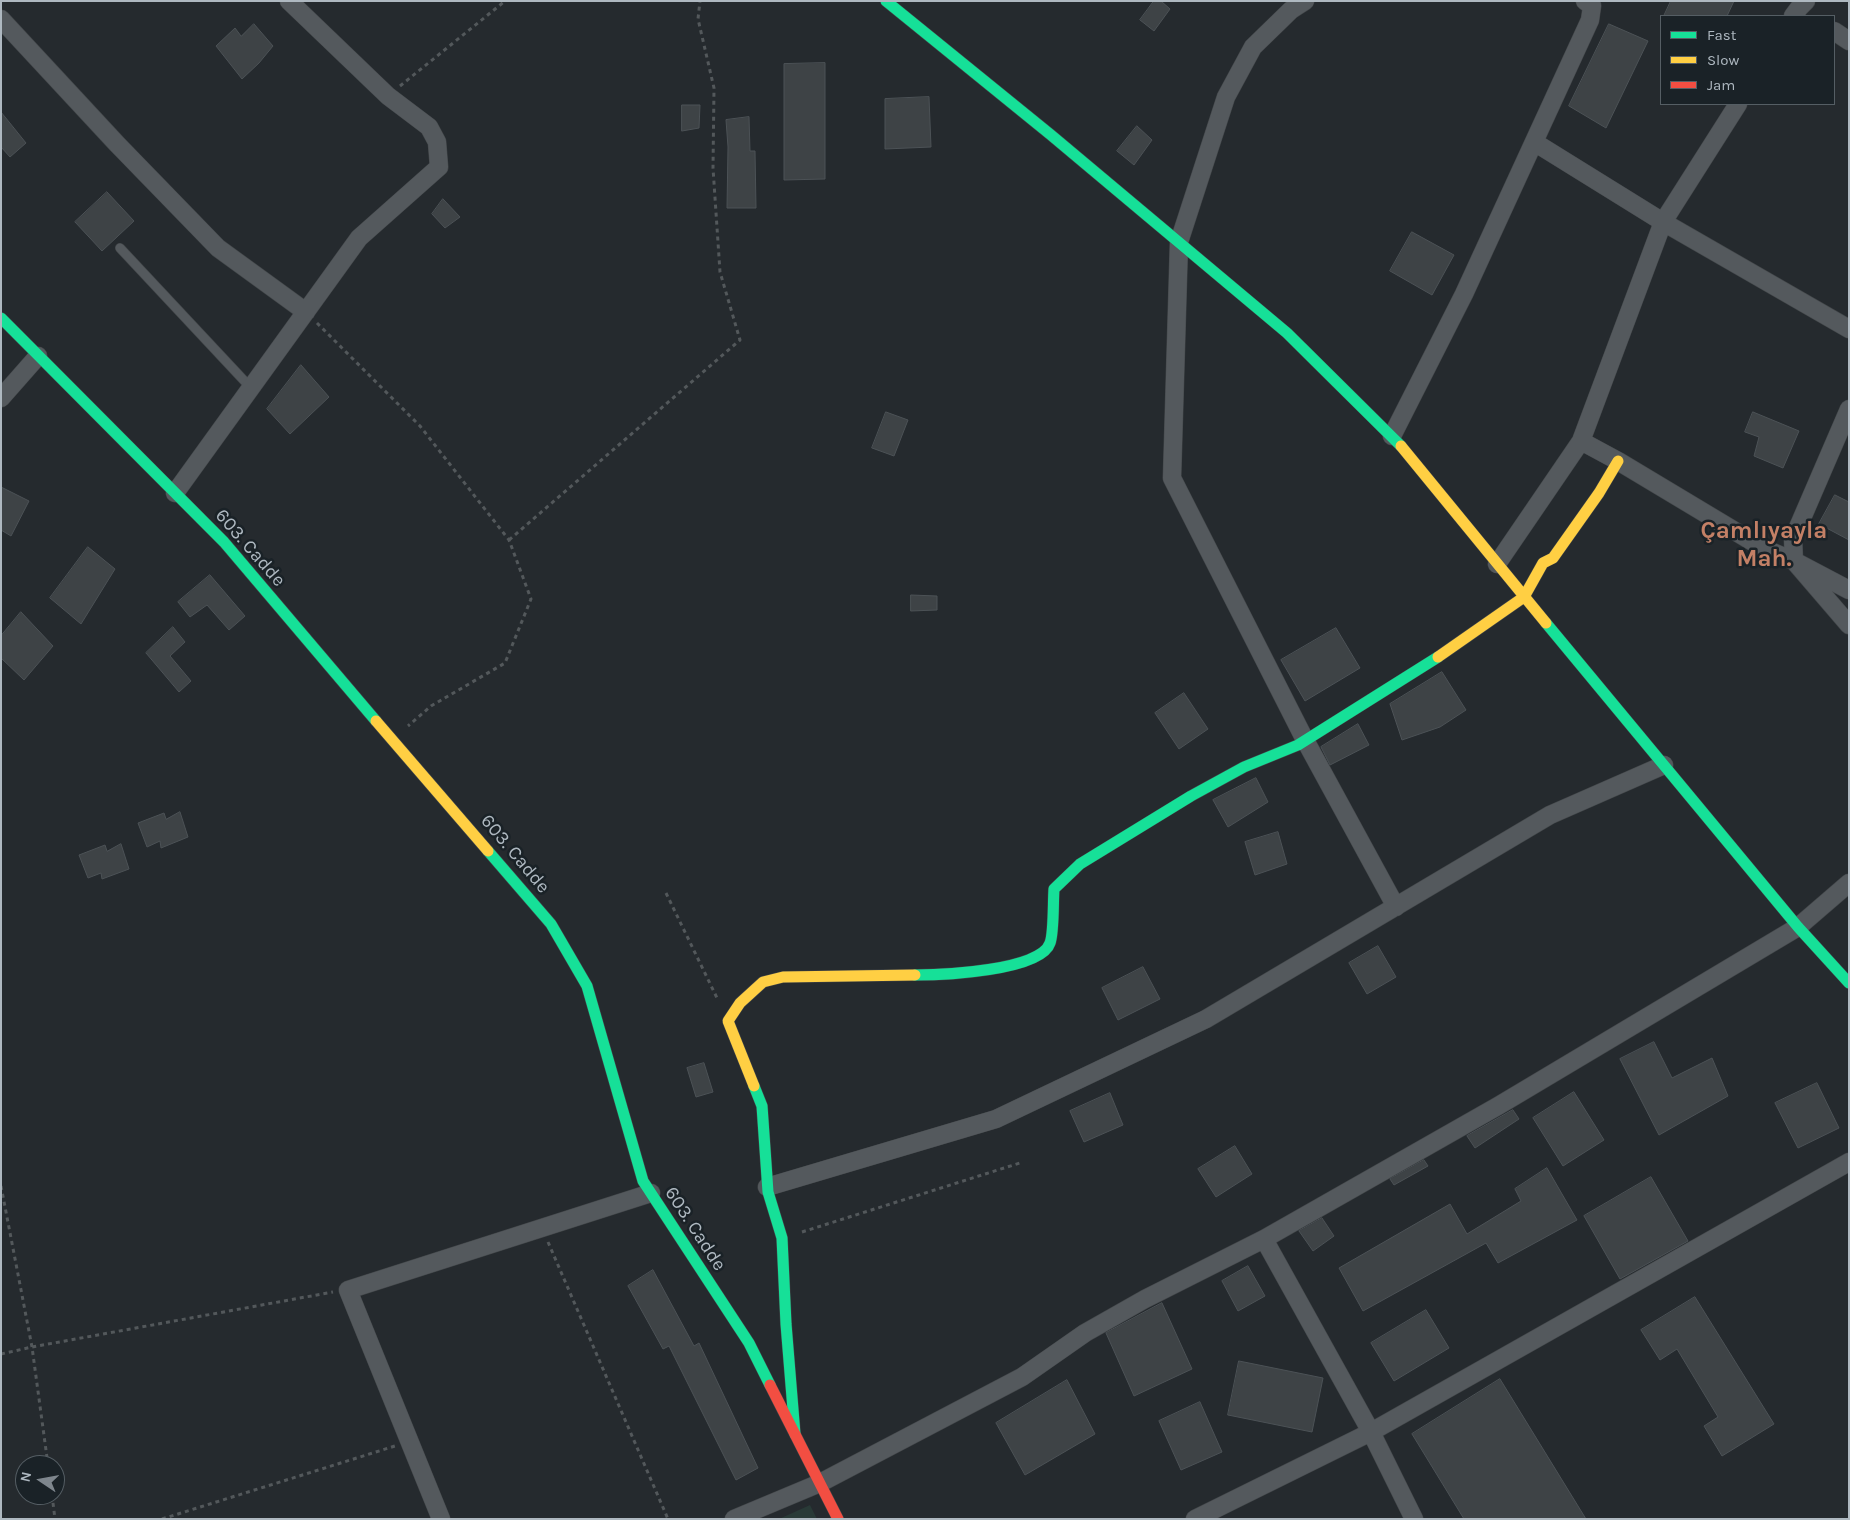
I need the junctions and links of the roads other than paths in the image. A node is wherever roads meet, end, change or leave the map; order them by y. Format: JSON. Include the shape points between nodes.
{"nodes":[{"id":1,"x":288,"y":1,"type":"edge"},
{"id":2,"x":886,"y":1,"type":"edge"},
{"id":3,"x":1305,"y":1,"type":"edge"},
{"id":4,"x":1591,"y":3,"type":"edge"},
{"id":5,"x":1,"y":19,"type":"edge"},
{"id":6,"x":1835,"y":32,"type":"edge"},
{"id":7,"x":1849,"y":41,"type":"edge"},
{"id":8,"x":1737,"y":105,"type":"edge"},
{"id":9,"x":1534,"y":142,"type":"junction"},
{"id":10,"x":1663,"y":222,"type":"junction"},
{"id":11,"x":1179,"y":242,"type":"junction"},
{"id":12,"x":120,"y":248,"type":"dead end"},
{"id":13,"x":306,"y":312,"type":"junction"},
{"id":14,"x":1,"y":318,"type":"edge"},
{"id":15,"x":1849,"y":329,"type":"edge"},
{"id":16,"x":38,"y":356,"type":"junction"},
{"id":17,"x":251,"y":388,"type":"junction"},
{"id":18,"x":1,"y":398,"type":"edge"},
{"id":19,"x":1849,"y":409,"type":"edge"},
{"id":20,"x":1392,"y":436,"type":"junction"},
{"id":21,"x":1581,"y":441,"type":"junction"},
{"id":22,"x":1618,"y":460,"type":"junction"},
{"id":23,"x":175,"y":493,"type":"junction"},
{"id":24,"x":1794,"y":561,"type":"junction"},
{"id":25,"x":1498,"y":564,"type":"junction"},
{"id":26,"x":1849,"y":590,"type":"edge"},
{"id":27,"x":1524,"y":597,"type":"junction"},
{"id":28,"x":1849,"y":625,"type":"edge"},
{"id":29,"x":1305,"y":740,"type":"junction"},
{"id":30,"x":1664,"y":765,"type":"junction"},
{"id":31,"x":1849,"y":883,"type":"edge"},
{"id":32,"x":1396,"y":907,"type":"junction"},
{"id":33,"x":1798,"y":928,"type":"junction"},
{"id":34,"x":1849,"y":982,"type":"edge"},
{"id":35,"x":1849,"y":1162,"type":"edge"},
{"id":36,"x":767,"y":1187,"type":"junction"},
{"id":37,"x":651,"y":1193,"type":"junction"},
{"id":38,"x":1264,"y":1239,"type":"junction"},
{"id":39,"x":1371,"y":1432,"type":"junction"},
{"id":40,"x":795,"y":1434,"type":"junction"},
{"id":41,"x":820,"y":1483,"type":"junction"},
{"id":42,"x":441,"y":1519,"type":"edge"},
{"id":43,"x":734,"y":1519,"type":"edge"},
{"id":44,"x":838,"y":1519,"type":"edge"},
{"id":45,"x":1195,"y":1519,"type":"edge"},
{"id":46,"x":1414,"y":1519,"type":"edge"}],
"edges":[{"from":1,"to":13,"type":"street","via":[[388,96],[429,127],[437,142],[439,167],[360,238]]},
{"from":2,"to":11,"type":"street"},
{"from":3,"to":11,"type":"street","via":[[1290,10],[1253,47],[1226,97]]},
{"from":4,"to":9,"type":"street","via":[[1590,20]]},
{"from":5,"to":13,"type":"street","via":[[218,248]]},
{"from":6,"to":7,"type":"street"},
{"from":8,"to":10,"type":"street"},
{"from":9,"to":10,"type":"street"},
{"from":9,"to":20,"type":"street","via":[[1464,294]]},
{"from":10,"to":15,"type":"street"},
{"from":10,"to":21,"type":"street"},
{"from":11,"to":20,"type":"street","via":[[1287,333]]},
{"from":11,"to":29,"type":"street","via":[[1172,478]]},
{"from":12,"to":17,"type":"lane"},
{"from":13,"to":17,"type":"street"},
{"from":14,"to":16,"type":"street","name":"603. Cadde"},
{"from":16,"to":18,"type":"street"},
{"from":16,"to":23,"type":"street","name":"603. Cadde"},
{"from":17,"to":23,"type":"street"},
{"from":19,"to":24,"type":"street","via":[[1793,539]]},
{"from":20,"to":25,"type":"street"},
{"from":21,"to":22,"type":"street"},
{"from":21,"to":25,"type":"street"},
{"from":22,"to":24,"type":"street","via":[[1763,548]]},
{"from":22,"to":27,"type":"street","via":[[1553,558],[1543,564]]},
{"from":23,"to":37,"type":"street","name":"603. Cadde","via":[[224,542],[552,924],[587,986],[643,1180]]},
{"from":24,"to":26,"type":"street"},
{"from":24,"to":28,"type":"street"},
{"from":25,"to":27,"type":"street"},
{"from":27,"to":29,"type":"street","via":[[1455,647]]},
{"from":27,"to":30,"type":"street"},
{"from":29,"to":32,"type":"street"},
{"from":29,"to":36,"type":"street","via":[[1244,767],[1191,796],[1080,864],[1054,889],[1050,944],[1042,954],[1022,964],[943,975],[783,977],[762,982],[740,1003],[728,1021],[762,1106]]},
{"from":30,"to":32,"type":"street","via":[[1550,815]]},
{"from":30,"to":33,"type":"street"},
{"from":31,"to":33,"type":"street"},
{"from":32,"to":36,"type":"street","via":[[1206,1019],[996,1119]]},
{"from":33,"to":34,"type":"street"},
{"from":33,"to":38,"type":"street","via":[[1498,1106]]},
{"from":35,"to":39,"type":"street"},
{"from":36,"to":40,"type":"street","via":[[782,1238]]},
{"from":37,"to":40,"type":"street","name":"603. Cadde","via":[[749,1343]]},
{"from":37,"to":42,"type":"street","via":[[348,1290]]},
{"from":38,"to":39,"type":"street"},
{"from":38,"to":41,"type":"street","via":[[1145,1299],[1085,1333],[1022,1377]]},
{"from":39,"to":45,"type":"street"},
{"from":39,"to":46,"type":"street"},
{"from":40,"to":41,"type":"street","name":"603. Cadde"},
{"from":41,"to":43,"type":"street"},
{"from":41,"to":44,"type":"street","name":"603. Cadde"}]}
